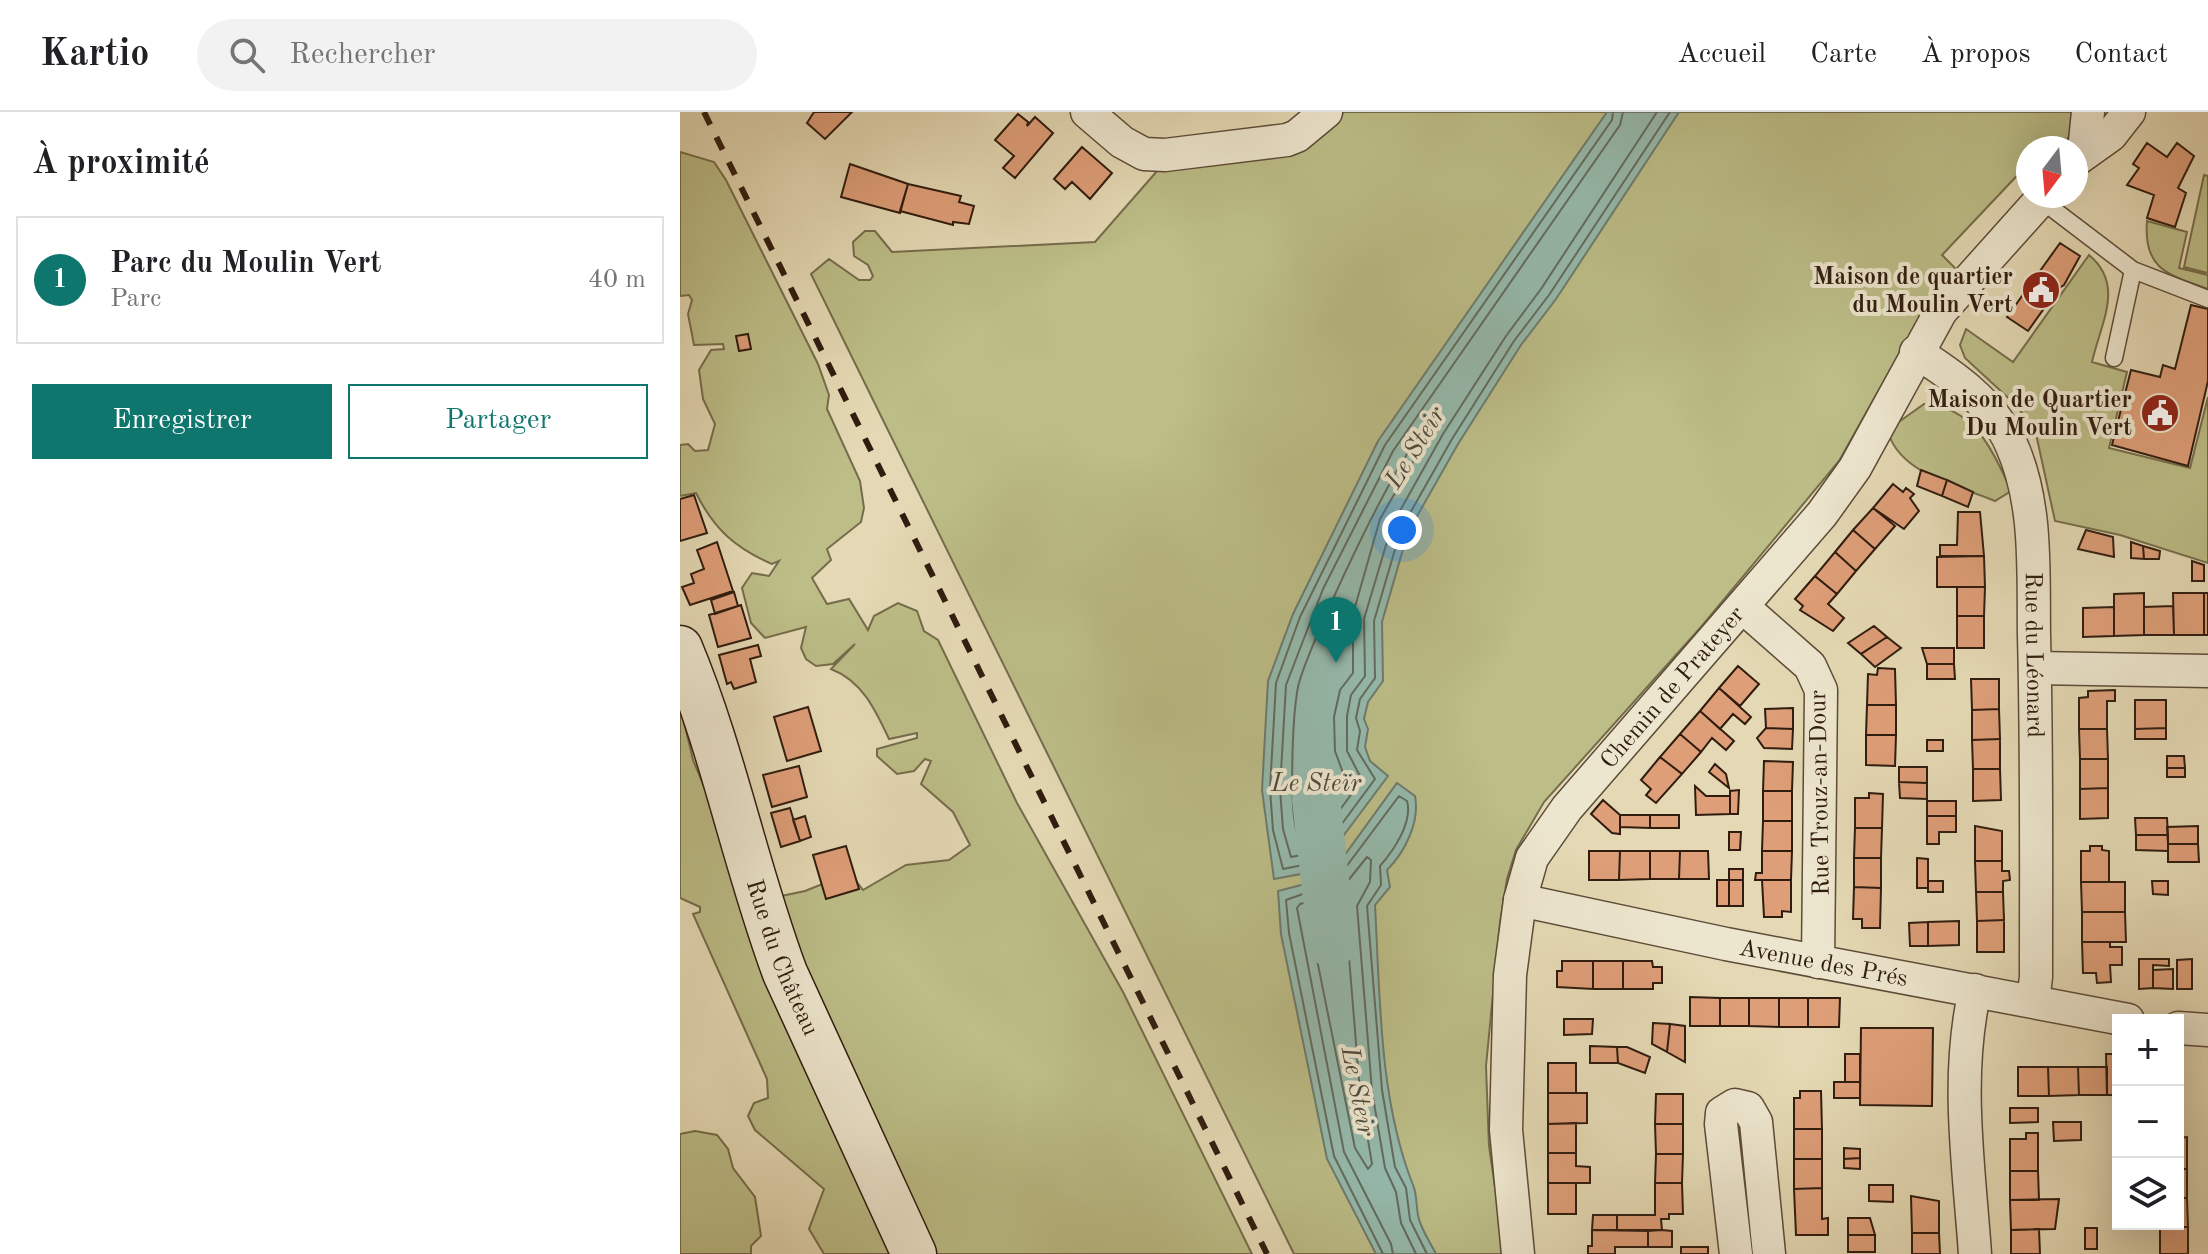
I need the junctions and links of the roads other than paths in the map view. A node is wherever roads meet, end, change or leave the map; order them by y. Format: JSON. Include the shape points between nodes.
{"nodes":[{"id":1,"x":1326,"y":112,"type":"edge"},
{"id":2,"x":2088,"y":112,"type":"edge"},
{"id":3,"x":2127,"y":113,"type":"edge"},
{"id":4,"x":1092,"y":114,"type":"edge"},
{"id":5,"x":2084,"y":136,"type":"edge"},
{"id":6,"x":2088,"y":150,"type":"edge"},
{"id":7,"x":2033,"y":208,"type":"edge"},
{"id":8,"x":2055,"y":208,"type":"edge"},
{"id":9,"x":2133,"y":270,"type":"junction"},
{"id":10,"x":2208,"y":299,"type":"edge"},
{"id":11,"x":1916,"y":352,"type":"junction"},
{"id":12,"x":2114,"y":358,"type":"dead end"},
{"id":13,"x":1744,"y":608,"type":"junction"},
{"id":14,"x":680,"y":648,"type":"edge"},
{"id":15,"x":2035,"y":668,"type":"junction"},
{"id":16,"x":2208,"y":671,"type":"edge"},
{"id":17,"x":1520,"y":900,"type":"junction"},
{"id":18,"x":1818,"y":962,"type":"junction"},
{"id":19,"x":1975,"y":990,"type":"junction"},
{"id":20,"x":2033,"y":1001,"type":"junction"},
{"id":21,"x":2112,"y":1017,"type":"edge"},
{"id":22,"x":2184,"y":1028,"type":"edge"},
{"id":23,"x":2208,"y":1030,"type":"edge"},
{"id":24,"x":914,"y":1254,"type":"edge"},
{"id":25,"x":1518,"y":1254,"type":"edge"},
{"id":26,"x":1736,"y":1254,"type":"edge"},
{"id":27,"x":1769,"y":1254,"type":"edge"},
{"id":28,"x":1975,"y":1254,"type":"edge"}],
"edges":[{"from":1,"to":4,"type":"street","via":[[1287,140],[1158,156],[1129,147]]},
{"from":2,"to":5,"type":"street"},
{"from":3,"to":6,"type":"street","via":[[2111,135]]},
{"from":7,"to":11,"type":"street","name":"Chemin de Prateyer","via":[[1941,311]]},
{"from":8,"to":9,"type":"lane"},
{"from":9,"to":10,"type":"lane"},
{"from":9,"to":12,"type":"lane"},
{"from":11,"to":13,"type":"street","name":"Chemin de Prateyer","via":[[1841,489]]},
{"from":11,"to":15,"type":"street","name":"Rue du Léonard","via":[[1982,404],[2005,432],[2018,460],[2031,530]]},
{"from":13,"to":17,"type":"street","name":"Chemin de Prateyer","via":[[1547,832],[1532,858]]},
{"from":13,"to":18,"type":"street","name":"Rue Trouz-an-Dour","via":[[1810,666],[1821,690]]},
{"from":14,"to":24,"type":"street","name":"Rue du Château","via":[[785,973]]},
{"from":15,"to":16,"type":"street"},
{"from":15,"to":20,"type":"street","name":"Rue du Léonard"},
{"from":17,"to":18,"type":"street","name":"Avenue des Prés"},
{"from":17,"to":25,"type":"street","name":"Chemin de Prateyer","via":[[1507,1005],[1506,1071]]},
{"from":18,"to":19,"type":"street","name":"Avenue des Prés"},
{"from":19,"to":20,"type":"street","name":"Avenue des Prés"},
{"from":19,"to":28,"type":"street","via":[[1964,1071]]},
{"from":20,"to":21,"type":"street","name":"Avenue des Prés"},
{"from":22,"to":23,"type":"street"},
{"from":26,"to":27,"type":"street","via":[[1721,1124],[1722,1113],[1735,1105],[1748,1108],[1756,1122]]}]}
